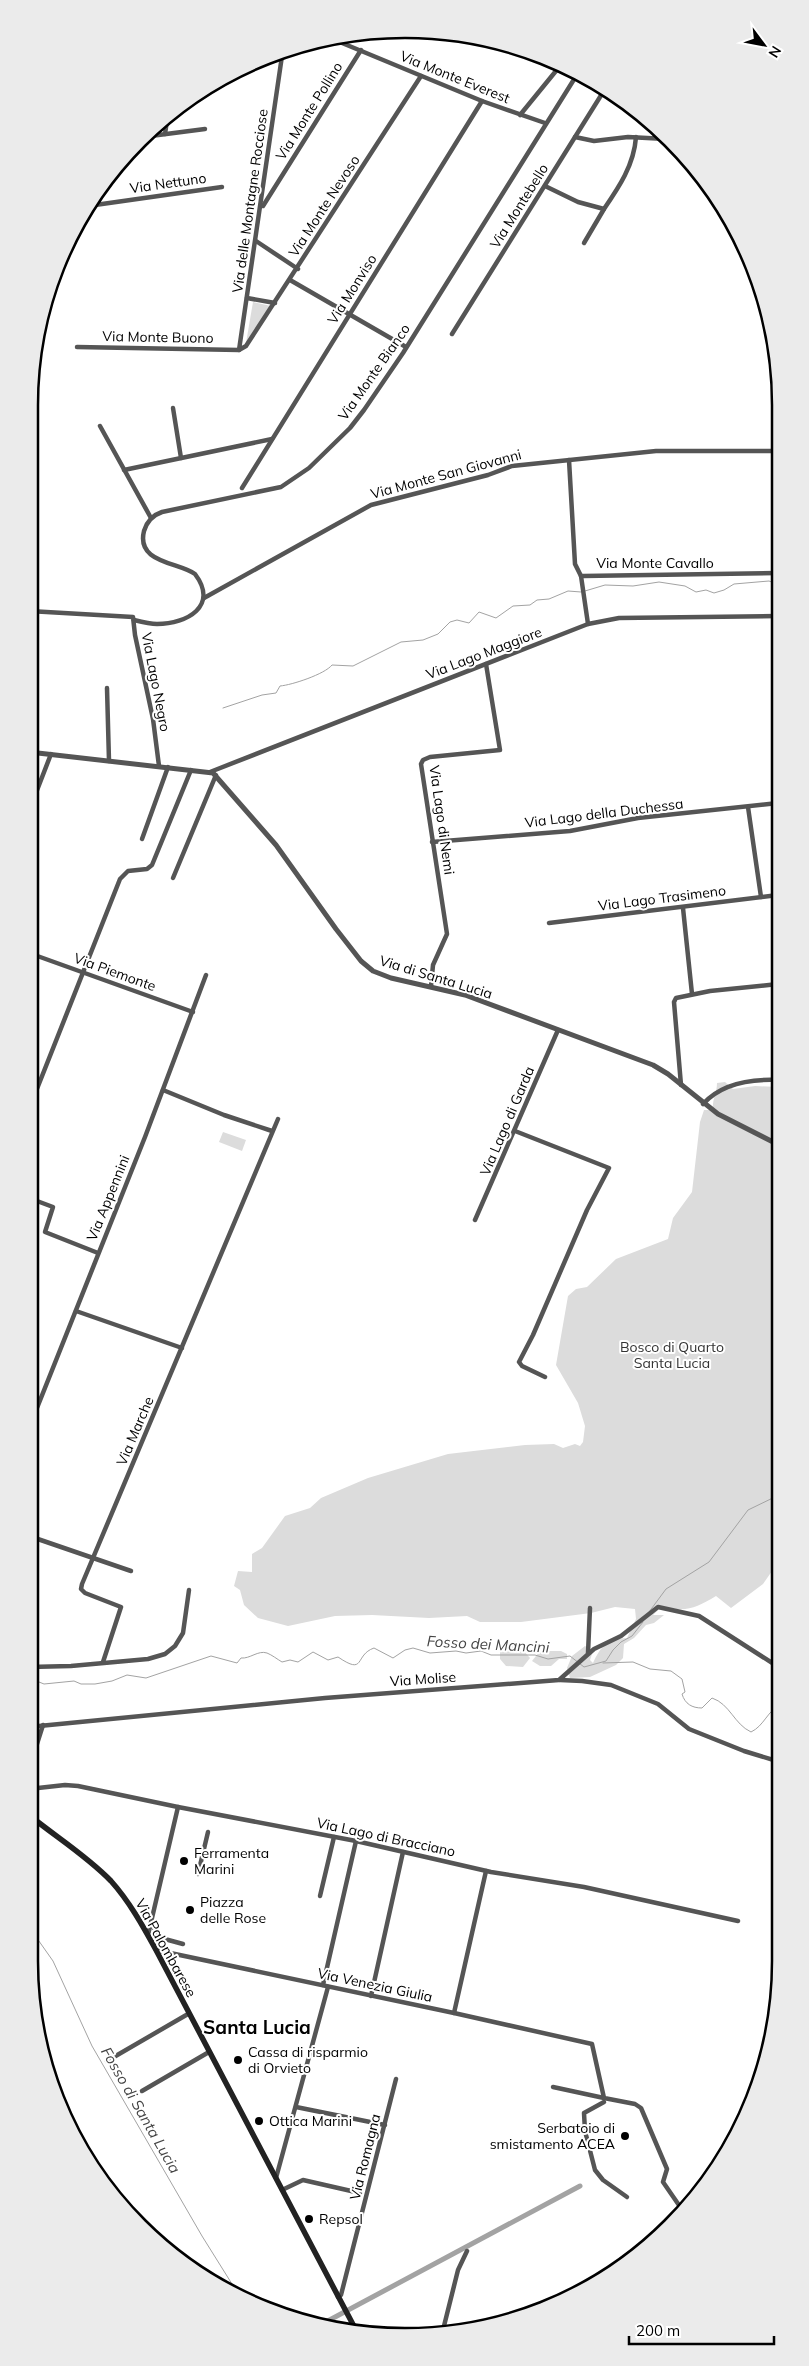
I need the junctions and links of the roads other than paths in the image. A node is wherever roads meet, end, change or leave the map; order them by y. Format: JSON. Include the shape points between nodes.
{"nodes":[{"id":1,"x":344,"y":43,"type":"edge"},
{"id":2,"x":361,"y":50,"type":"junction"},
{"id":3,"x":282,"y":59,"type":"edge"},
{"id":4,"x":556,"y":70,"type":"edge"},
{"id":5,"x":421,"y":76,"type":"junction"},
{"id":6,"x":574,"y":79,"type":"edge"},
{"id":7,"x":601,"y":95,"type":"edge"},
{"id":8,"x":482,"y":101,"type":"junction"},
{"id":9,"x":520,"y":114,"type":"junction"},
{"id":10,"x":545,"y":124,"type":"junction"},
{"id":11,"x":166,"y":126,"type":"edge"},
{"id":12,"x":205,"y":129,"type":"dead end"},
{"id":13,"x":165,"y":134,"type":"junction"},
{"id":14,"x":156,"y":135,"type":"edge"},
{"id":15,"x":575,"y":137,"type":"junction"},
{"id":16,"x":636,"y":137,"type":"junction"},
{"id":17,"x":657,"y":138,"type":"edge"},
{"id":18,"x":545,"y":186,"type":"junction"},
{"id":19,"x":222,"y":187,"type":"dead end"},
{"id":20,"x":97,"y":205,"type":"edge"},
{"id":21,"x":261,"y":209,"type":"junction"},
{"id":22,"x":604,"y":210,"type":"junction"},
{"id":23,"x":256,"y":241,"type":"junction"},
{"id":24,"x":584,"y":243,"type":"dead end"},
{"id":25,"x":298,"y":268,"type":"junction"},
{"id":26,"x":290,"y":280,"type":"junction"},
{"id":27,"x":247,"y":298,"type":"junction"},
{"id":28,"x":275,"y":303,"type":"junction"},
{"id":29,"x":350,"y":314,"type":"junction"},
{"id":30,"x":452,"y":334,"type":"dead end"},
{"id":31,"x":77,"y":347,"type":"dead end"},
{"id":32,"x":406,"y":347,"type":"junction"},
{"id":33,"x":242,"y":349,"type":"junction"},
{"id":34,"x":173,"y":408,"type":"dead end"},
{"id":35,"x":100,"y":426,"type":"dead end"},
{"id":36,"x":272,"y":439,"type":"junction"},
{"id":37,"x":772,"y":451,"type":"edge"},
{"id":38,"x":181,"y":458,"type":"junction"},
{"id":39,"x":568,"y":460,"type":"junction"},
{"id":40,"x":124,"y":470,"type":"junction"},
{"id":41,"x":242,"y":488,"type":"dead end"},
{"id":42,"x":151,"y":518,"type":"junction"},
{"id":43,"x":772,"y":573,"type":"edge"},
{"id":44,"x":581,"y":576,"type":"junction"},
{"id":45,"x":204,"y":598,"type":"junction"},
{"id":46,"x":38,"y":612,"type":"edge"},
{"id":47,"x":772,"y":616,"type":"edge"},
{"id":48,"x":134,"y":620,"type":"junction"},
{"id":49,"x":588,"y":624,"type":"junction"},
{"id":50,"x":486,"y":664,"type":"junction"},
{"id":51,"x":107,"y":688,"type":"dead end"},
{"id":52,"x":38,"y":753,"type":"edge"},
{"id":53,"x":51,"y":754,"type":"junction"},
{"id":54,"x":110,"y":761,"type":"junction"},
{"id":55,"x":159,"y":766,"type":"junction"},
{"id":56,"x":168,"y":768,"type":"junction"},
{"id":57,"x":191,"y":770,"type":"junction"},
{"id":58,"x":210,"y":772,"type":"junction"},
{"id":59,"x":216,"y":775,"type":"junction"},
{"id":60,"x":38,"y":788,"type":"edge"},
{"id":61,"x":772,"y":803,"type":"edge"},
{"id":62,"x":748,"y":807,"type":"junction"},
{"id":63,"x":142,"y":839,"type":"dead end"},
{"id":64,"x":432,"y":842,"type":"junction"},
{"id":65,"x":174,"y":878,"type":"dead end"},
{"id":66,"x":772,"y":896,"type":"edge"},
{"id":67,"x":760,"y":897,"type":"junction"},
{"id":68,"x":683,"y":908,"type":"junction"},
{"id":69,"x":549,"y":923,"type":"dead end"},
{"id":70,"x":38,"y":956,"type":"edge"},
{"id":71,"x":85,"y":973,"type":"junction"},
{"id":72,"x":206,"y":975,"type":"dead end"},
{"id":73,"x":772,"y":985,"type":"edge"},
{"id":74,"x":431,"y":986,"type":"junction"},
{"id":75,"x":692,"y":994,"type":"junction"},
{"id":76,"x":193,"y":1012,"type":"junction"},
{"id":77,"x":558,"y":1030,"type":"junction"},
{"id":78,"x":772,"y":1080,"type":"edge"},
{"id":79,"x":681,"y":1085,"type":"junction"},
{"id":80,"x":38,"y":1087,"type":"edge"},
{"id":81,"x":163,"y":1090,"type":"junction"},
{"id":82,"x":703,"y":1104,"type":"junction"},
{"id":83,"x":278,"y":1119,"type":"dead end"},
{"id":84,"x":272,"y":1131,"type":"junction"},
{"id":85,"x":515,"y":1131,"type":"junction"},
{"id":86,"x":772,"y":1141,"type":"edge"},
{"id":87,"x":38,"y":1201,"type":"edge"},
{"id":88,"x":475,"y":1220,"type":"dead end"},
{"id":89,"x":98,"y":1253,"type":"junction"},
{"id":90,"x":76,"y":1311,"type":"junction"},
{"id":91,"x":182,"y":1348,"type":"junction"},
{"id":92,"x":544,"y":1377,"type":"dead end"},
{"id":93,"x":38,"y":1406,"type":"edge"},
{"id":94,"x":38,"y":1539,"type":"edge"},
{"id":95,"x":93,"y":1559,"type":"junction"},
{"id":96,"x":132,"y":1571,"type":"dead end"},
{"id":97,"x":189,"y":1590,"type":"dead end"},
{"id":98,"x":590,"y":1608,"type":"dead end"},
{"id":99,"x":588,"y":1653,"type":"junction"},
{"id":100,"x":103,"y":1662,"type":"junction"},
{"id":101,"x":772,"y":1663,"type":"edge"},
{"id":102,"x":38,"y":1667,"type":"edge"},
{"id":103,"x":559,"y":1680,"type":"junction"},
{"id":104,"x":43,"y":1725,"type":"junction"},
{"id":105,"x":38,"y":1726,"type":"edge"},
{"id":106,"x":38,"y":1741,"type":"edge"},
{"id":107,"x":772,"y":1760,"type":"edge"},
{"id":108,"x":38,"y":1788,"type":"edge"},
{"id":109,"x":178,"y":1807,"type":"junction"},
{"id":110,"x":38,"y":1822,"type":"edge"},
{"id":111,"x":208,"y":1832,"type":"dead end"},
{"id":112,"x":334,"y":1837,"type":"junction"},
{"id":113,"x":356,"y":1841,"type":"junction"},
{"id":114,"x":403,"y":1852,"type":"junction"},
{"id":115,"x":486,"y":1871,"type":"junction"},
{"id":116,"x":198,"y":1874,"type":"dead end"},
{"id":117,"x":320,"y":1896,"type":"dead end"},
{"id":118,"x":738,"y":1921,"type":"dead end"},
{"id":119,"x":151,"y":1924,"type":"junction"},
{"id":120,"x":148,"y":1935,"type":"junction"},
{"id":121,"x":183,"y":1944,"type":"dead end"},
{"id":122,"x":156,"y":1950,"type":"junction"},
{"id":123,"x":325,"y":1986,"type":"junction"},
{"id":124,"x":371,"y":1996,"type":"junction"},
{"id":125,"x":454,"y":2013,"type":"junction"},
{"id":126,"x":188,"y":2014,"type":"junction"},
{"id":127,"x":209,"y":2052,"type":"junction"},
{"id":128,"x":108,"y":2061,"type":"dead end"},
{"id":129,"x":396,"y":2079,"type":"dead end"},
{"id":130,"x":553,"y":2086,"type":"dead end"},
{"id":131,"x":142,"y":2091,"type":"dead end"},
{"id":132,"x":604,"y":2100,"type":"junction"},
{"id":133,"x":296,"y":2107,"type":"junction"},
{"id":134,"x":385,"y":2125,"type":"junction"},
{"id":135,"x":276,"y":2178,"type":"junction"},
{"id":136,"x":282,"y":2190,"type":"junction"},
{"id":137,"x":360,"y":2193,"type":"dead end"},
{"id":138,"x":627,"y":2197,"type":"dead end"},
{"id":139,"x":678,"y":2205,"type":"edge"},
{"id":140,"x":466,"y":2251,"type":"dead end"},
{"id":141,"x":338,"y":2297,"type":"junction"},
{"id":142,"x":353,"y":2324,"type":"edge"},
{"id":143,"x":444,"y":2326,"type":"edge"}],
"edges":[{"from":1,"to":2,"type":"street","name":"Via Monte Everest"},
{"from":2,"to":5,"type":"street","name":"Via Monte Everest"},
{"from":2,"to":21,"type":"street","name":"Via Monte Pollino"},
{"from":3,"to":21,"type":"street","name":"Via delle Montagne Rocciose"},
{"from":4,"to":9,"type":"street"},
{"from":5,"to":8,"type":"street","name":"Via Monte Everest"},
{"from":5,"to":25,"type":"street","name":"Via Monte Nevoso"},
{"from":6,"to":10,"type":"street","name":"Via Monte Bianco"},
{"from":7,"to":15,"type":"street","name":"Via Montebello"},
{"from":8,"to":9,"type":"street","name":"Via Monte Everest"},
{"from":8,"to":29,"type":"street","name":"Via Monviso"},
{"from":9,"to":10,"type":"street","name":"Via Monte Everest"},
{"from":10,"to":32,"type":"street","name":"Via Monte Bianco"},
{"from":11,"to":13,"type":"street"},
{"from":12,"to":13,"type":"street"},
{"from":13,"to":14,"type":"street"},
{"from":15,"to":16,"type":"street","via":[[594,141]]},
{"from":15,"to":18,"type":"street","name":"Via Montebello"},
{"from":16,"to":17,"type":"street"},
{"from":16,"to":22,"type":"street","via":[[626,174]]},
{"from":18,"to":22,"type":"street"},
{"from":18,"to":30,"type":"street","name":"Via Montebello"},
{"from":19,"to":20,"type":"street","name":"Via Nettuno"},
{"from":21,"to":23,"type":"street","name":"Via delle Montagne Rocciose"},
{"from":22,"to":24,"type":"street"},
{"from":23,"to":25,"type":"street"},
{"from":23,"to":27,"type":"street","name":"Via delle Montagne Rocciose"},
{"from":25,"to":26,"type":"street","name":"Via Monte Nevoso"},
{"from":26,"to":28,"type":"street","name":"Via Monte Nevoso"},
{"from":26,"to":29,"type":"street"},
{"from":27,"to":28,"type":"street"},
{"from":27,"to":33,"type":"street","name":"Via delle Montagne Rocciose"},
{"from":28,"to":33,"type":"street","name":"Via Monte Nevoso"},
{"from":29,"to":32,"type":"street"},
{"from":29,"to":36,"type":"street","name":"Via Monviso"},
{"from":31,"to":33,"type":"street","name":"Via Monte Buono"},
{"from":32,"to":42,"type":"street","name":"Via Monte Bianco","via":[[357,420],[320,459],[294,480],[277,489],[162,512]]},
{"from":34,"to":38,"type":"street"},
{"from":35,"to":40,"type":"street"},
{"from":36,"to":38,"type":"street"},
{"from":36,"to":41,"type":"street","name":"Via Monviso"},
{"from":37,"to":39,"type":"street","name":"Via Monte San Giovanni","via":[[656,451]]},
{"from":38,"to":40,"type":"street"},
{"from":39,"to":44,"type":"street","via":[[575,564]]},
{"from":39,"to":45,"type":"street","name":"Via Monte San Giovanni","via":[[512,466],[374,504]]},
{"from":40,"to":42,"type":"street"},
{"from":42,"to":45,"type":"street","via":[[144,532],[146,549],[157,559],[195,574]]},
{"from":43,"to":44,"type":"street","name":"Via Monte Cavallo"},
{"from":44,"to":49,"type":"street","name":"Via Monte Cavallo"},
{"from":45,"to":48,"type":"street","via":[[198,611],[178,620],[158,624]]},
{"from":46,"to":48,"type":"street","name":"Via Lago Negro","via":[[129,616]]},
{"from":47,"to":49,"type":"street","name":"Via Lago Maggiore","via":[[619,618]]},
{"from":48,"to":55,"type":"street","name":"Via Lago Negro","via":[[134,635],[153,719]]},
{"from":49,"to":50,"type":"street","name":"Via Lago Maggiore"},
{"from":50,"to":58,"type":"street","name":"Via Lago Maggiore"},
{"from":50,"to":64,"type":"street","name":"Via Lago di Nemi","via":[[500,750],[430,756],[423,760],[421,768]]},
{"from":51,"to":54,"type":"street"},
{"from":52,"to":53,"type":"street","name":"Via di Santa Lucia"},
{"from":53,"to":54,"type":"street","name":"Via di Santa Lucia"},
{"from":53,"to":60,"type":"street"},
{"from":54,"to":55,"type":"street","name":"Via di Santa Lucia"},
{"from":55,"to":56,"type":"street","name":"Via di Santa Lucia"},
{"from":56,"to":57,"type":"street","name":"Via di Santa Lucia"},
{"from":56,"to":63,"type":"street"},
{"from":57,"to":58,"type":"street","name":"Via di Santa Lucia"},
{"from":57,"to":71,"type":"street","via":[[152,865],[128,871],[120,879]]},
{"from":58,"to":59,"type":"street","name":"Via di Santa Lucia"},
{"from":59,"to":65,"type":"street"},
{"from":59,"to":74,"type":"street","name":"Via di Santa Lucia","via":[[280,851],[364,964],[385,976]]},
{"from":61,"to":62,"type":"street","name":"Via Lago della Duchessa"},
{"from":62,"to":64,"type":"street","name":"Via Lago della Duchessa","via":[[638,818],[570,831]]},
{"from":62,"to":67,"type":"street"},
{"from":64,"to":74,"type":"street","name":"Via Lago di Nemi","via":[[447,934],[433,965]]},
{"from":66,"to":67,"type":"street","name":"Via Lago Trasimeno"},
{"from":67,"to":68,"type":"street","name":"Via Lago Trasimeno"},
{"from":68,"to":69,"type":"street","name":"Via Lago Trasimeno"},
{"from":68,"to":75,"type":"street"},
{"from":70,"to":71,"type":"street","name":"Via Piemonte"},
{"from":71,"to":76,"type":"street","name":"Via Piemonte"},
{"from":71,"to":80,"type":"street"},
{"from":72,"to":76,"type":"street","name":"Via Appennini"},
{"from":73,"to":75,"type":"street"},
{"from":74,"to":77,"type":"street","name":"Via di Santa Lucia","via":[[466,995]]},
{"from":75,"to":79,"type":"street","via":[[679,996],[674,1002]]},
{"from":76,"to":81,"type":"street","name":"Via Appennini"},
{"from":77,"to":79,"type":"street","name":"Via di Santa Lucia","via":[[658,1067]]},
{"from":77,"to":85,"type":"street","name":"Via Lago di Garda"},
{"from":78,"to":82,"type":"street","via":[[731,1086],[714,1093]]},
{"from":79,"to":82,"type":"street","name":"Via di Santa Lucia"},
{"from":81,"to":84,"type":"street"},
{"from":81,"to":89,"type":"street","name":"Via Appennini"},
{"from":82,"to":86,"type":"street","name":"Via di Santa Lucia"},
{"from":83,"to":84,"type":"street","name":"Via Marche"},
{"from":84,"to":91,"type":"street","name":"Via Marche"},
{"from":85,"to":88,"type":"street","name":"Via Lago di Garda"},
{"from":85,"to":92,"type":"street","via":[[609,1168],[519,1362]]},
{"from":87,"to":89,"type":"street","via":[[53,1207],[45,1232]]},
{"from":89,"to":90,"type":"street","name":"Via Appennini"},
{"from":90,"to":91,"type":"street"},
{"from":90,"to":93,"type":"street","name":"Via Appennini"},
{"from":91,"to":95,"type":"street","name":"Via Marche"},
{"from":94,"to":95,"type":"street"},
{"from":95,"to":96,"type":"street"},
{"from":95,"to":100,"type":"street","name":"Via Marche","via":[[82,1591],[121,1608]]},
{"from":97,"to":100,"type":"street","via":[[184,1630],[171,1650],[155,1658]]},
{"from":98,"to":99,"type":"street"},
{"from":99,"to":101,"type":"street","via":[[621,1636],[658,1608],[699,1616]]},
{"from":99,"to":103,"type":"street"},
{"from":100,"to":102,"type":"street"},
{"from":103,"to":104,"type":"street","name":"Via Molise"},
{"from":103,"to":107,"type":"street","name":"Via Molise","via":[[582,1680],[617,1688],[658,1704],[689,1729]]},
{"from":104,"to":105,"type":"street","name":"Via Molise"},
{"from":104,"to":106,"type":"street"},
{"from":108,"to":109,"type":"street","name":"Via Lago di Bracciano","via":[[73,1785]]},
{"from":109,"to":112,"type":"street","name":"Via Lago di Bracciano"},
{"from":109,"to":119,"type":"street"},
{"from":110,"to":120,"type":"main road","name":"Via Palombarese","via":[[110,1880]]},
{"from":111,"to":116,"type":"street"},
{"from":112,"to":113,"type":"street","name":"Via Lago di Bracciano"},
{"from":112,"to":117,"type":"street"},
{"from":113,"to":114,"type":"street","name":"Via Lago di Bracciano"},
{"from":113,"to":123,"type":"street"},
{"from":114,"to":115,"type":"street","name":"Via Lago di Bracciano"},
{"from":114,"to":124,"type":"street"},
{"from":115,"to":118,"type":"street","name":"Via Lago di Bracciano","via":[[584,1887]]},
{"from":115,"to":125,"type":"street"},
{"from":119,"to":120,"type":"street"},
{"from":119,"to":121,"type":"street","via":[[161,1938]]},
{"from":120,"to":122,"type":"main road","name":"Via Palombarese"},
{"from":122,"to":123,"type":"street","name":"Via Venezia Giulia"},
{"from":122,"to":126,"type":"main road","name":"Via Palombarese"},
{"from":123,"to":124,"type":"street","name":"Via Venezia Giulia"},
{"from":123,"to":133,"type":"street"},
{"from":124,"to":125,"type":"street","name":"Via Venezia Giulia"},
{"from":125,"to":132,"type":"street","name":"Via Venezia Giulia","via":[[589,2044],[594,2049]]},
{"from":126,"to":127,"type":"main road","name":"Via Palombarese"},
{"from":126,"to":128,"type":"street"},
{"from":127,"to":131,"type":"street"},
{"from":127,"to":135,"type":"main road","name":"Via Palombarese"},
{"from":129,"to":134,"type":"street","name":"Via Romagna"},
{"from":130,"to":132,"type":"street"},
{"from":132,"to":138,"type":"street","via":[[584,2113],[585,2130],[596,2172]]},
{"from":132,"to":139,"type":"street","via":[[635,2104],[641,2108],[667,2169],[663,2182]]},
{"from":133,"to":134,"type":"street"},
{"from":133,"to":135,"type":"street"},
{"from":134,"to":141,"type":"street","name":"Via Romagna"},
{"from":135,"to":136,"type":"main road","name":"Via Palombarese"},
{"from":136,"to":137,"type":"street","via":[[303,2180]]},
{"from":136,"to":141,"type":"main road","name":"Via Palombarese"},
{"from":140,"to":143,"type":"street"},
{"from":141,"to":142,"type":"main road","name":"Via Palombarese"}]}
